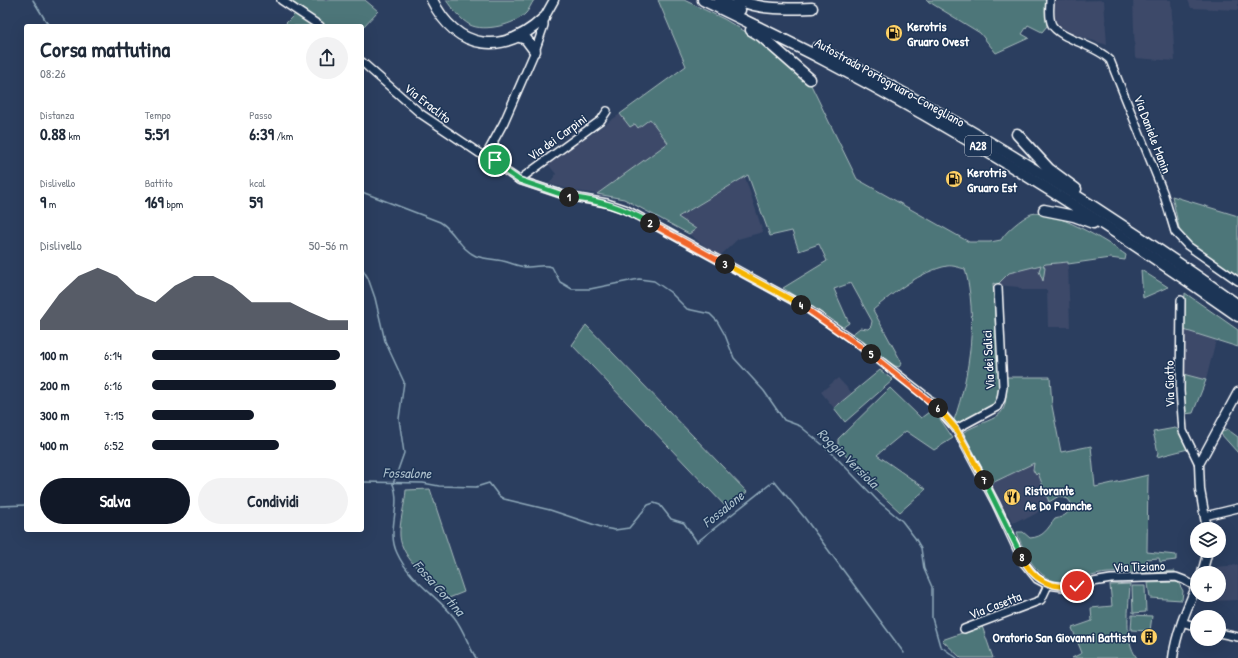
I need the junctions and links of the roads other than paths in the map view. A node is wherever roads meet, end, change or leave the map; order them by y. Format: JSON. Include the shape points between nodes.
{"nodes":[{"id":1,"x":281,"y":0,"type":"edge"},
{"id":2,"x":432,"y":0,"type":"edge"},
{"id":3,"x":554,"y":0,"type":"edge"},
{"id":4,"x":699,"y":0,"type":"edge"},
{"id":5,"x":703,"y":0,"type":"edge"},
{"id":6,"x":720,"y":0,"type":"edge"},
{"id":7,"x":738,"y":0,"type":"edge"},
{"id":8,"x":1050,"y":0,"type":"edge"},
{"id":9,"x":812,"y":8,"type":"dead end"},
{"id":10,"x":544,"y":18,"type":"junction"},
{"id":11,"x":317,"y":24,"type":"edge"},
{"id":12,"x":520,"y":36,"type":"junction"},
{"id":13,"x":535,"y":51,"type":"junction"},
{"id":14,"x":364,"y":64,"type":"edge"},
{"id":15,"x":810,"y":79,"type":"dead end"},
{"id":16,"x":607,"y":111,"type":"dead end"},
{"id":17,"x":1017,"y":134,"type":"dead end"},
{"id":18,"x":494,"y":142,"type":"junction"},
{"id":19,"x":485,"y":157,"type":"junction"},
{"id":20,"x":494,"y":163,"type":"junction"},
{"id":21,"x":519,"y":180,"type":"junction"},
{"id":22,"x":1044,"y":210,"type":"dead end"},
{"id":23,"x":1115,"y":220,"type":"junction"},
{"id":24,"x":1154,"y":257,"type":"junction"},
{"id":25,"x":1238,"y":281,"type":"edge"},
{"id":26,"x":998,"y":288,"type":"dead end"},
{"id":27,"x":1180,"y":300,"type":"dead end"},
{"id":28,"x":1238,"y":305,"type":"edge"},
{"id":29,"x":1238,"y":316,"type":"edge"},
{"id":30,"x":1238,"y":392,"type":"edge"},
{"id":31,"x":956,"y":429,"type":"junction"},
{"id":32,"x":1199,"y":464,"type":"junction"},
{"id":33,"x":1238,"y":508,"type":"edge"},
{"id":34,"x":1205,"y":516,"type":"junction"},
{"id":35,"x":1206,"y":522,"type":"edge"},
{"id":36,"x":1190,"y":583,"type":"edge"},
{"id":37,"x":1048,"y":585,"type":"junction"},
{"id":38,"x":1190,"y":601,"type":"edge"},
{"id":39,"x":1182,"y":622,"type":"junction"},
{"id":40,"x":1190,"y":625,"type":"edge"},
{"id":41,"x":964,"y":629,"type":"dead end"},
{"id":42,"x":1226,"y":634,"type":"edge"},
{"id":43,"x":1238,"y":637,"type":"edge"},
{"id":44,"x":1173,"y":658,"type":"edge"}],
"edges":[{"from":1,"to":11,"type":"street"},
{"from":2,"to":12,"type":"highway","via":[[439,14],[461,35],[491,43]]},
{"from":3,"to":10,"type":"main road"},
{"from":4,"to":15,"type":"highway","via":[[761,36]]},
{"from":5,"to":24,"type":"highway","name":"Autostrada Portogruaro-Conegliano","number":"A28","via":[[823,59],[904,104],[1013,167]]},
{"from":6,"to":23,"type":"highway","name":"Autostrada Portogruaro-Conegliano","number":"A28","via":[[869,74]]},
{"from":7,"to":9,"type":"highway","via":[[752,6],[775,9]]},
{"from":8,"to":25,"type":"street","name":"Via Daniele Manin","via":[[1049,14],[1058,32],[1103,52],[1110,60],[1179,238]]},
{"from":10,"to":12,"type":"highway"},
{"from":10,"to":13,"type":"street"},
{"from":12,"to":13,"type":"highway","via":[[526,39]]},
{"from":13,"to":18,"type":"street"},
{"from":14,"to":19,"type":"street","name":"Via Eraclito","via":[[420,114]]},
{"from":16,"to":21,"type":"street","name":"Via dei Carpini","via":[[601,120]]},
{"from":17,"to":23,"type":"highway","via":[[1048,169],[1090,198]]},
{"from":18,"to":19,"type":"street"},
{"from":18,"to":20,"type":"street"},
{"from":19,"to":20,"type":"street"},
{"from":20,"to":21,"type":"street"},
{"from":21,"to":31,"type":"street","via":[[567,196],[625,209],[805,307],[912,385],[940,410]]},
{"from":22,"to":24,"type":"highway","via":[[1091,222]]},
{"from":23,"to":28,"type":"highway","name":"Autostrada Portogruaro-Conegliano","number":"A28"},
{"from":24,"to":29,"type":"highway","name":"Autostrada Portogruaro-Conegliano","number":"A28"},
{"from":26,"to":31,"type":"street","name":"Via dei Salici","via":[[1003,387],[1001,399],[997,407]]},
{"from":27,"to":32,"type":"street","name":"Via Giotto","via":[[1180,392],[1183,431]]},
{"from":30,"to":32,"type":"main road"},
{"from":31,"to":37,"type":"street","via":[[1026,567],[1037,579]]},
{"from":32,"to":34,"type":"main road"},
{"from":33,"to":34,"type":"street"},
{"from":34,"to":35,"type":"main road"},
{"from":36,"to":37,"type":"street","name":"Via Tiziano","via":[[1176,577],[1111,579],[1067,587]]},
{"from":37,"to":41,"type":"street","name":"Via Casetta","via":[[1041,600]]},
{"from":38,"to":39,"type":"main road"},
{"from":39,"to":40,"type":"street"},
{"from":39,"to":44,"type":"main road"},
{"from":42,"to":43,"type":"street"}]}
